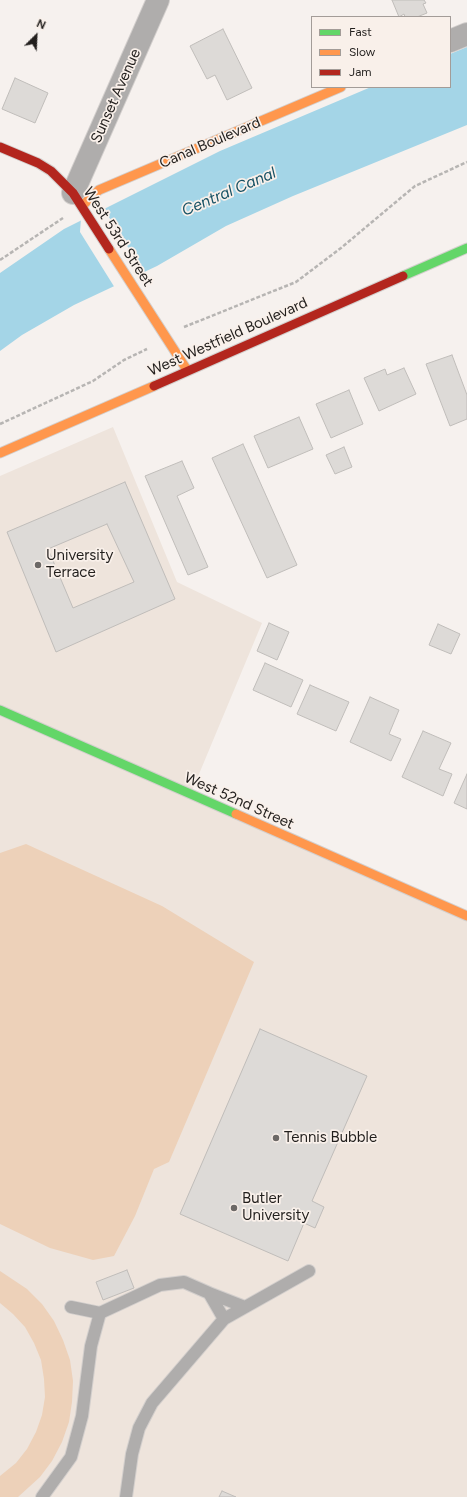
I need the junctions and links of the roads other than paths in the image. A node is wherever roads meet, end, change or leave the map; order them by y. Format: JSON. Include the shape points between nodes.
{"nodes":[{"id":1,"x":158,"y":0,"type":"edge"},
{"id":2,"x":467,"y":34,"type":"edge"},
{"id":3,"x":451,"y":41,"type":"edge"},
{"id":4,"x":339,"y":88,"type":"edge"},
{"id":5,"x":0,"y":147,"type":"edge"},
{"id":6,"x":78,"y":199,"type":"junction"},
{"id":7,"x":467,"y":248,"type":"edge"},
{"id":8,"x":187,"y":370,"type":"junction"},
{"id":9,"x":0,"y":453,"type":"edge"},
{"id":10,"x":0,"y":710,"type":"edge"},
{"id":11,"x":467,"y":916,"type":"edge"},
{"id":12,"x":309,"y":1271,"type":"dead end"},
{"id":13,"x":209,"y":1293,"type":"junction"},
{"id":14,"x":71,"y":1306,"type":"dead end"},
{"id":15,"x":245,"y":1307,"type":"junction"},
{"id":16,"x":100,"y":1314,"type":"junction"},
{"id":17,"x":224,"y":1319,"type":"junction"},
{"id":18,"x":42,"y":1497,"type":"edge"},
{"id":19,"x":126,"y":1497,"type":"edge"}],
"edges":[{"from":1,"to":6,"type":"street","name":"Sunset Avenue"},
{"from":2,"to":3,"type":"street"},
{"from":4,"to":6,"type":"street","name":"Canal Boulevard"},
{"from":5,"to":6,"type":"street","name":"West 53rd Street","via":[[51,171]]},
{"from":6,"to":8,"type":"street","name":"West 53rd Street"},
{"from":7,"to":8,"type":"street","name":"West Westfield Boulevard"},
{"from":8,"to":9,"type":"street","name":"West Westfield Boulevard"},
{"from":10,"to":11,"type":"street","name":"West 52nd Street"},
{"from":12,"to":15,"type":"lane"},
{"from":13,"to":15,"type":"lane"},
{"from":13,"to":16,"type":"lane","via":[[184,1282],[160,1285]]},
{"from":13,"to":17,"type":"lane"},
{"from":14,"to":16,"type":"lane"},
{"from":15,"to":17,"type":"lane"},
{"from":16,"to":18,"type":"lane","via":[[90,1346],[82,1416],[71,1457]]},
{"from":17,"to":19,"type":"lane","via":[[152,1403],[139,1428],[132,1454]]}]}
